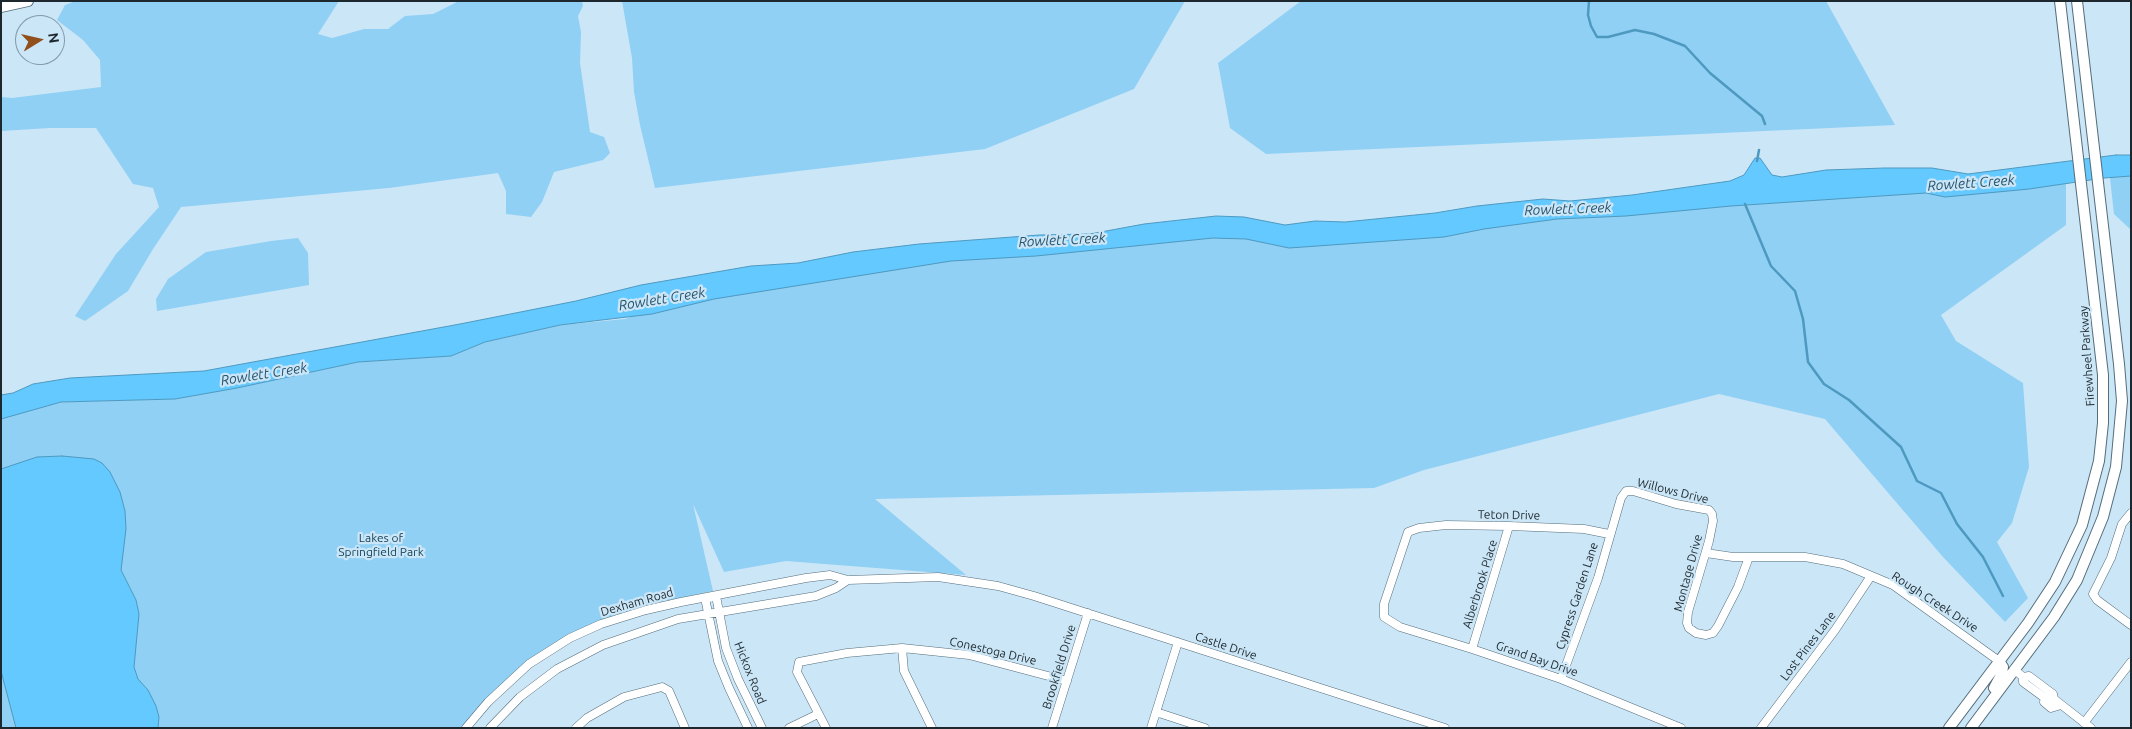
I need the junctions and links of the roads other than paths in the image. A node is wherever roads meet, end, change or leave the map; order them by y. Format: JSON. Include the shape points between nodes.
{"nodes":[{"id":1,"x":28,"y":1,"type":"edge"},
{"id":2,"x":2060,"y":1,"type":"edge"},
{"id":3,"x":2077,"y":1,"type":"edge"},
{"id":4,"x":1,"y":7,"type":"edge"},
{"id":5,"x":1626,"y":492,"type":"joint"},
{"id":6,"x":2131,"y":513,"type":"edge"},
{"id":7,"x":1712,"y":514,"type":"joint"},
{"id":8,"x":1509,"y":526,"type":"junction"},
{"id":9,"x":1609,"y":534,"type":"junction"},
{"id":10,"x":1706,"y":553,"type":"junction"},
{"id":11,"x":1749,"y":557,"type":"junction"},
{"id":12,"x":1871,"y":576,"type":"junction"},
{"id":13,"x":848,"y":580,"type":"junction"},
{"id":14,"x":998,"y":586,"type":"joint"},
{"id":15,"x":716,"y":596,"type":"junction"},
{"id":16,"x":705,"y":598,"type":"junction"},
{"id":17,"x":719,"y":611,"type":"junction"},
{"id":18,"x":708,"y":613,"type":"junction"},
{"id":19,"x":1088,"y":613,"type":"junction"},
{"id":20,"x":1384,"y":617,"type":"joint"},
{"id":21,"x":2131,"y":625,"type":"edge"},
{"id":22,"x":1178,"y":642,"type":"junction"},
{"id":23,"x":902,"y":648,"type":"junction"},
{"id":24,"x":1472,"y":649,"type":"junction"},
{"id":25,"x":1999,"y":660,"type":"junction"},
{"id":26,"x":2131,"y":662,"type":"edge"},
{"id":27,"x":2014,"y":669,"type":"junction"},
{"id":28,"x":1561,"y":679,"type":"junction"},
{"id":29,"x":1067,"y":681,"type":"junction"},
{"id":30,"x":1156,"y":712,"type":"junction"},
{"id":31,"x":818,"y":714,"type":"junction"},
{"id":32,"x":2087,"y":725,"type":"edge"},
{"id":33,"x":1971,"y":727,"type":"edge"},
{"id":34,"x":466,"y":728,"type":"edge"},
{"id":35,"x":490,"y":728,"type":"edge"},
{"id":36,"x":576,"y":728,"type":"edge"},
{"id":37,"x":685,"y":728,"type":"edge"},
{"id":38,"x":748,"y":728,"type":"edge"},
{"id":39,"x":762,"y":728,"type":"edge"},
{"id":40,"x":789,"y":728,"type":"edge"},
{"id":41,"x":826,"y":728,"type":"edge"},
{"id":42,"x":932,"y":728,"type":"edge"},
{"id":43,"x":1052,"y":728,"type":"edge"},
{"id":44,"x":1150,"y":728,"type":"edge"},
{"id":45,"x":1205,"y":728,"type":"edge"},
{"id":46,"x":1445,"y":728,"type":"edge"},
{"id":47,"x":1681,"y":728,"type":"edge"},
{"id":48,"x":1761,"y":728,"type":"edge"},
{"id":49,"x":1949,"y":728,"type":"edge"}],
"edges":[{"from":1,"to":4,"type":"main road"},
{"from":2,"to":25,"type":"main road","name":"Firewheel Parkway","via":[[2104,392],[2102,438],[2095,482],[2067,561],[2042,602]]},
{"from":3,"to":27,"type":"main road","via":[[2122,401],[2120,437],[2113,481],[2095,541],[2077,580],[2054,617]]},
{"from":5,"to":7,"type":"street","name":"Willows Drive","via":[[1709,510]]},
{"from":5,"to":9,"type":"street","name":"Cypress Garden Lane"},
{"from":6,"to":21,"type":"street","via":[[2122,524],[2111,558],[2093,594]]},
{"from":7,"to":10,"type":"street","name":"Montage Drive"},
{"from":8,"to":9,"type":"street","name":"Teton Drive","via":[[1584,529]]},
{"from":8,"to":20,"type":"street","name":"Teton Drive","via":[[1446,525],[1408,532],[1384,604]]},
{"from":8,"to":24,"type":"street","name":"Alberbrook Place"},
{"from":9,"to":28,"type":"street","name":"Cypress Garden Lane","via":[[1598,578]]},
{"from":10,"to":11,"type":"street","name":"Rough Creek Drive"},
{"from":10,"to":11,"type":"street","name":"Montage Drive","via":[[1687,623],[1696,633],[1706,635],[1713,633],[1718,626]]},
{"from":11,"to":12,"type":"street","name":"Rough Creek Drive","via":[[1825,559]]},
{"from":12,"to":25,"type":"street","name":"Rough Creek Drive","via":[[1893,585],[1919,602]]},
{"from":12,"to":48,"type":"street","name":"Lost Pines Lane"},
{"from":13,"to":14,"type":"street","name":"Dexham Road","via":[[938,577]]},
{"from":13,"to":15,"type":"street","name":"Dexham Road","via":[[830,575]]},
{"from":13,"to":17,"type":"street","name":"Dexham Road","via":[[816,596]]},
{"from":14,"to":19,"type":"street","name":"Castle Drive"},
{"from":15,"to":16,"type":"street","name":"Dexham Road"},
{"from":15,"to":17,"type":"street","name":"Hickox Road"},
{"from":16,"to":18,"type":"street","name":"Hickox Road"},
{"from":16,"to":34,"type":"street","name":"Dexham Road","via":[[646,610],[570,638],[528,664]]},
{"from":17,"to":18,"type":"street","name":"Dexham Road"},
{"from":17,"to":39,"type":"street","name":"Hickox Road","via":[[726,648]]},
{"from":18,"to":35,"type":"street","name":"Dexham Road","via":[[632,634],[578,656],[520,697]]},
{"from":18,"to":38,"type":"street","name":"Hickox Road","via":[[718,661]]},
{"from":19,"to":22,"type":"street","name":"Castle Drive"},
{"from":19,"to":29,"type":"street","name":"Brookfield Drive"},
{"from":20,"to":24,"type":"street","name":"Grand Bay Drive","via":[[1400,627]]},
{"from":22,"to":30,"type":"street"},
{"from":22,"to":46,"type":"street","name":"Castle Drive"},
{"from":23,"to":29,"type":"street","name":"Conestoga Drive","via":[[969,655]]},
{"from":23,"to":31,"type":"street","name":"Conestoga Drive","via":[[846,653],[799,662],[799,676]]},
{"from":23,"to":42,"type":"street","via":[[904,671]]},
{"from":24,"to":28,"type":"street","name":"Grand Bay Drive"},
{"from":25,"to":33,"type":"main road","via":[[2002,673]]},
{"from":25,"to":49,"type":"main road","name":"Firewheel Parkway"},
{"from":26,"to":32,"type":"street"},
{"from":27,"to":32,"type":"street","via":[[2053,694],[2049,699]]},
{"from":27,"to":33,"type":"main road"},
{"from":28,"to":47,"type":"street","name":"Grand Bay Drive"},
{"from":29,"to":43,"type":"street","name":"Brookfield Drive"},
{"from":30,"to":44,"type":"street"},
{"from":30,"to":45,"type":"street"},
{"from":31,"to":40,"type":"street"},
{"from":31,"to":41,"type":"street"},
{"from":36,"to":37,"type":"street","via":[[624,697],[662,687],[669,691]]}]}
